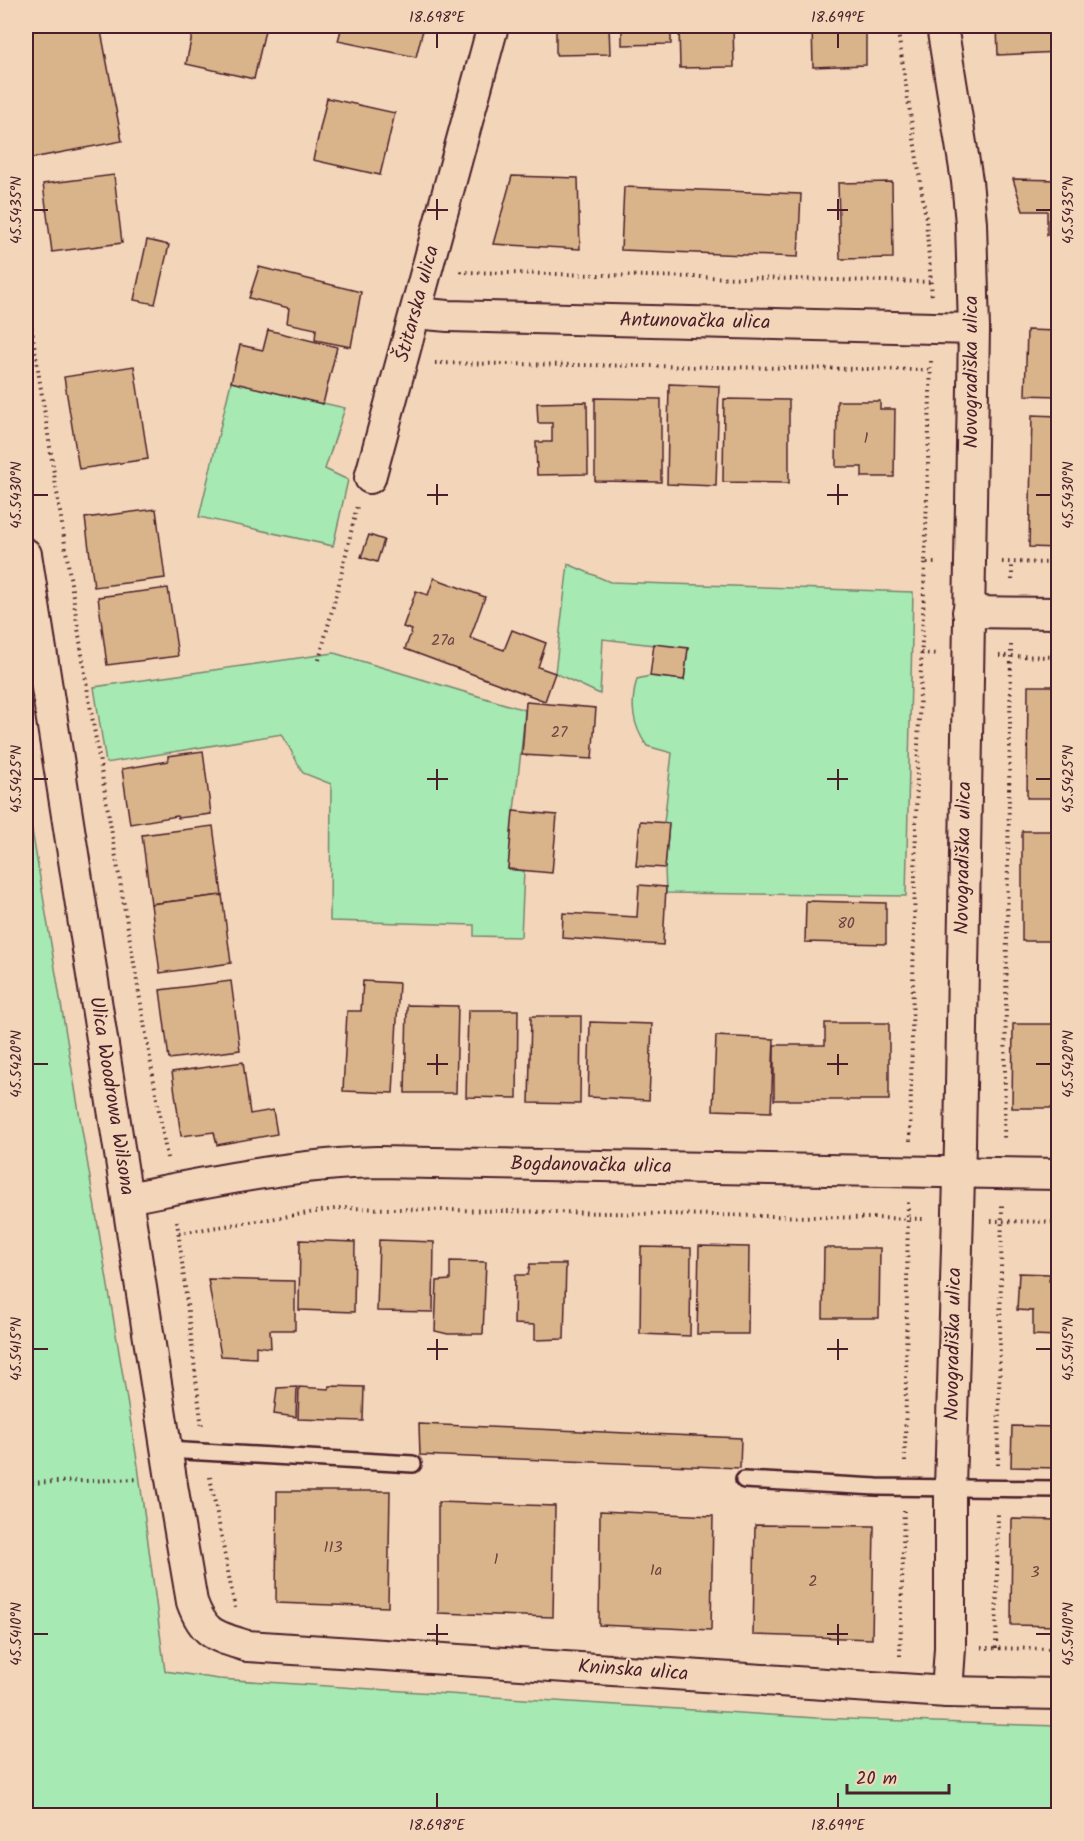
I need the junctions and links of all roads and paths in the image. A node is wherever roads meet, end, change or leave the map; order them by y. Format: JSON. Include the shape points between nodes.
{"nodes":[{"id":1,"x":493,"y":26,"type":"edge"},
{"id":2,"x":942,"y":26,"type":"edge"},
{"id":3,"x":26,"y":291,"type":"edge"},
{"id":4,"x":416,"y":313,"type":"junction"},
{"id":5,"x":974,"y":329,"type":"junction"},
{"id":6,"x":370,"y":478,"type":"joint"},
{"id":7,"x":26,"y":554,"type":"edge"},
{"id":8,"x":925,"y":563,"type":"dead end"},
{"id":9,"x":968,"y":612,"type":"junction"},
{"id":10,"x":1059,"y":613,"type":"edge"},
{"id":11,"x":319,"y":660,"type":"dead end"},
{"id":12,"x":909,"y":1172,"type":"junction"},
{"id":13,"x":958,"y":1173,"type":"junction"},
{"id":14,"x":1059,"y":1174,"type":"edge"},
{"id":15,"x":172,"y":1189,"type":"junction"},
{"id":16,"x":127,"y":1198,"type":"junction"},
{"id":17,"x":908,"y":1219,"type":"junction"},
{"id":18,"x":957,"y":1219,"type":"junction"},
{"id":19,"x":1059,"y":1222,"type":"edge"},
{"id":20,"x":179,"y":1233,"type":"junction"},
{"id":21,"x":205,"y":1453,"type":"junction"},
{"id":22,"x":169,"y":1464,"type":"junction"},
{"id":23,"x":413,"y":1464,"type":"dead end"},
{"id":24,"x":744,"y":1480,"type":"dead end"},
{"id":25,"x":26,"y":1483,"type":"edge"},
{"id":26,"x":905,"y":1486,"type":"junction"},
{"id":27,"x":950,"y":1488,"type":"junction"},
{"id":28,"x":1059,"y":1489,"type":"edge"},
{"id":29,"x":236,"y":1612,"type":"dead end"},
{"id":30,"x":210,"y":1632,"type":"joint"},
{"id":31,"x":950,"y":1648,"type":"junction"},
{"id":32,"x":1059,"y":1649,"type":"edge"},
{"id":33,"x":889,"y":1656,"type":"dead end"},
{"id":34,"x":900,"y":1656,"type":"junction"},
{"id":35,"x":947,"y":1692,"type":"junction"},
{"id":36,"x":1059,"y":1694,"type":"edge"}],
"edges":[{"from":1,"to":4,"type":"street","name":"Štitarska ulica"},
{"from":2,"to":5,"type":"street","name":"Novogradiška ulica","via":[[967,181]]},
{"from":3,"to":15,"type":"path","via":[[88,693]]},
{"from":4,"to":5,"type":"street","name":"Antunovačka ulica"},
{"from":4,"to":6,"type":"street","name":"Štitarska ulica"},
{"from":5,"to":9,"type":"street","name":"Novogradiška ulica"},
{"from":6,"to":11,"type":"path","via":[[358,501]]},
{"from":7,"to":16,"type":"street","name":"Ulica Woodrowa Wilsona"},
{"from":8,"to":12,"type":"path"},
{"from":9,"to":10,"type":"street"},
{"from":9,"to":13,"type":"street","name":"Novogradiška ulica"},
{"from":12,"to":13,"type":"street","name":"Bogdanovačka ulica"},
{"from":12,"to":15,"type":"street","name":"Bogdanovačka ulica","via":[[377,1162],[290,1168]]},
{"from":12,"to":17,"type":"path"},
{"from":13,"to":14,"type":"street","name":"Bogdanovačka ulica"},
{"from":13,"to":18,"type":"street","name":"Novogradiška ulica"},
{"from":15,"to":16,"type":"street","name":"Bogdanovačka ulica"},
{"from":15,"to":20,"type":"path"},
{"from":16,"to":22,"type":"street","name":"Ulica Woodrowa Wilsona"},
{"from":17,"to":18,"type":"path"},
{"from":17,"to":20,"type":"path","via":[[341,1208]]},
{"from":17,"to":26,"type":"path"},
{"from":18,"to":19,"type":"path"},
{"from":18,"to":27,"type":"street","name":"Novogradiška ulica"},
{"from":20,"to":21,"type":"path"},
{"from":21,"to":22,"type":"lane"},
{"from":21,"to":23,"type":"lane"},
{"from":21,"to":29,"type":"path"},
{"from":22,"to":25,"type":"path"},
{"from":22,"to":30,"type":"street","name":"Ulica Woodrowa Wilsona","via":[[192,1602],[199,1620]]},
{"from":24,"to":26,"type":"lane"},
{"from":26,"to":27,"type":"lane"},
{"from":26,"to":34,"type":"path"},
{"from":27,"to":28,"type":"lane"},
{"from":27,"to":31,"type":"street","name":"Novogradiška ulica"},
{"from":30,"to":35,"type":"street","name":"Kninska ulica","via":[[246,1646]]},
{"from":31,"to":32,"type":"path"},
{"from":31,"to":34,"type":"path"},
{"from":31,"to":35,"type":"street","name":"Novogradiška ulica"},
{"from":33,"to":34,"type":"path"},
{"from":35,"to":36,"type":"street","name":"Kninska ulica"}]}
